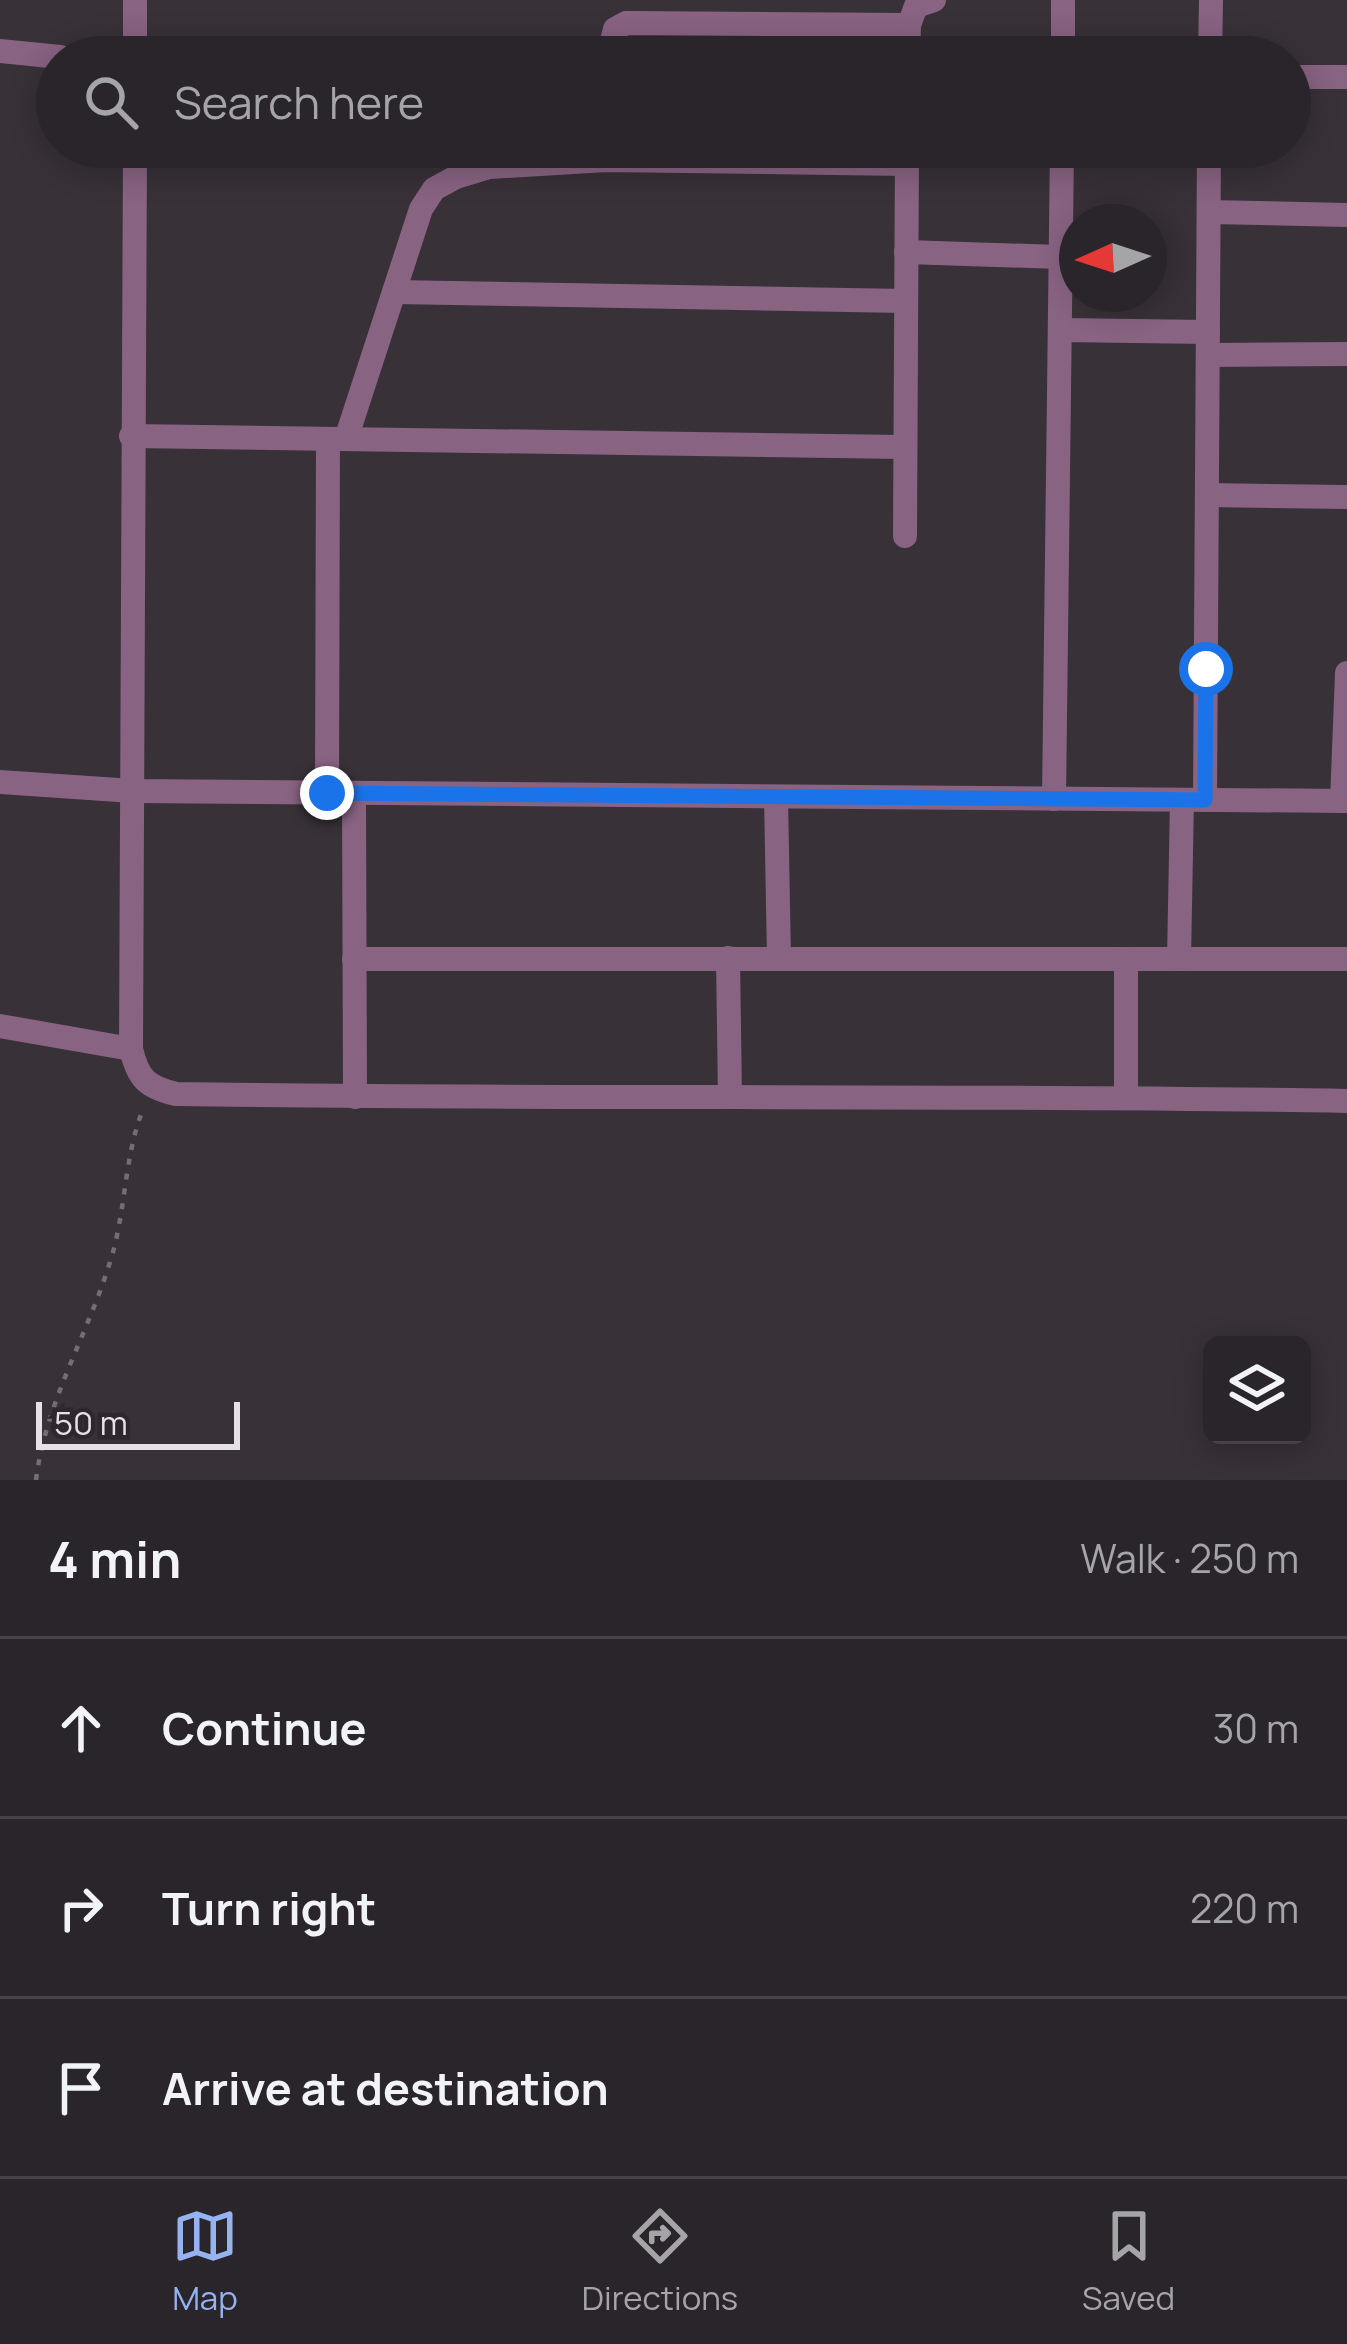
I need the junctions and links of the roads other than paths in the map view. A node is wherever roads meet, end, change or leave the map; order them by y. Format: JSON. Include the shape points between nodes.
{"nodes":[{"id":1,"x":135,"y":0,"type":"edge"},
{"id":2,"x":934,"y":0,"type":"edge"},
{"id":3,"x":1063,"y":0,"type":"edge"},
{"id":4,"x":1211,"y":0,"type":"edge"},
{"id":5,"x":908,"y":25,"type":"junction"},
{"id":6,"x":135,"y":36,"type":"edge"},
{"id":7,"x":613,"y":36,"type":"edge"},
{"id":8,"x":908,"y":36,"type":"edge"},
{"id":9,"x":1063,"y":36,"type":"edge"},
{"id":10,"x":1210,"y":36,"type":"edge"},
{"id":11,"x":0,"y":51,"type":"edge"},
{"id":12,"x":36,"y":55,"type":"edge"},
{"id":13,"x":1311,"y":76,"type":"edge"},
{"id":14,"x":1347,"y":77,"type":"edge"},
{"id":15,"x":135,"y":168,"type":"edge"},
{"id":16,"x":486,"y":168,"type":"edge"},
{"id":17,"x":907,"y":168,"type":"edge"},
{"id":18,"x":1062,"y":168,"type":"edge"},
{"id":19,"x":1209,"y":168,"type":"edge"},
{"id":20,"x":1061,"y":204,"type":"edge"},
{"id":21,"x":1209,"y":212,"type":"junction"},
{"id":22,"x":1347,"y":214,"type":"edge"},
{"id":23,"x":906,"y":252,"type":"junction"},
{"id":24,"x":1059,"y":257,"type":"edge"},
{"id":25,"x":394,"y":292,"type":"junction"},
{"id":26,"x":905,"y":301,"type":"junction"},
{"id":27,"x":1060,"y":312,"type":"edge"},
{"id":28,"x":1060,"y":330,"type":"junction"},
{"id":29,"x":1208,"y":344,"type":"junction"},
{"id":30,"x":1347,"y":354,"type":"edge"},
{"id":31,"x":131,"y":436,"type":"junction"},
{"id":32,"x":337,"y":439,"type":"junction"},
{"id":33,"x":903,"y":447,"type":"junction"},
{"id":34,"x":1207,"y":495,"type":"junction"},
{"id":35,"x":1347,"y":497,"type":"edge"},
{"id":36,"x":905,"y":536,"type":"dead end"},
{"id":37,"x":1347,"y":673,"type":"edge"},
{"id":38,"x":0,"y":782,"type":"edge"},
{"id":39,"x":133,"y":791,"type":"junction"},
{"id":40,"x":327,"y":793,"type":"junction"},
{"id":41,"x":354,"y":793,"type":"junction"},
{"id":42,"x":776,"y":796,"type":"junction"},
{"id":43,"x":1054,"y":799,"type":"junction"},
{"id":44,"x":1194,"y":800,"type":"junction"},
{"id":45,"x":1345,"y":801,"type":"edge"},
{"id":46,"x":728,"y":958,"type":"junction"},
{"id":47,"x":779,"y":958,"type":"junction"},
{"id":48,"x":1126,"y":958,"type":"junction"},
{"id":49,"x":355,"y":959,"type":"junction"},
{"id":50,"x":1179,"y":959,"type":"junction"},
{"id":51,"x":1347,"y":959,"type":"edge"},
{"id":52,"x":0,"y":1026,"type":"edge"},
{"id":53,"x":131,"y":1049,"type":"junction"},
{"id":54,"x":355,"y":1096,"type":"junction"},
{"id":55,"x":730,"y":1097,"type":"junction"},
{"id":56,"x":1126,"y":1097,"type":"junction"},
{"id":57,"x":1347,"y":1101,"type":"edge"}],
"edges":[{"from":1,"to":6,"type":"street"},
{"from":2,"to":5,"type":"street","via":[[916,6]]},
{"from":3,"to":9,"type":"street"},
{"from":4,"to":10,"type":"street"},
{"from":5,"to":7,"type":"street","via":[[626,23]]},
{"from":5,"to":8,"type":"street"},
{"from":11,"to":12,"type":"street"},
{"from":13,"to":14,"type":"street"},
{"from":15,"to":31,"type":"street"},
{"from":16,"to":25,"type":"street","via":[[434,189]]},
{"from":17,"to":23,"type":"street"},
{"from":18,"to":20,"type":"street"},
{"from":19,"to":21,"type":"street"},
{"from":21,"to":22,"type":"street"},
{"from":21,"to":29,"type":"street"},
{"from":23,"to":24,"type":"street"},
{"from":23,"to":26,"type":"street"},
{"from":25,"to":26,"type":"street"},
{"from":25,"to":32,"type":"street"},
{"from":26,"to":33,"type":"street"},
{"from":27,"to":28,"type":"street"},
{"from":28,"to":29,"type":"street"},
{"from":28,"to":43,"type":"street"},
{"from":29,"to":30,"type":"street"},
{"from":29,"to":34,"type":"street"},
{"from":31,"to":32,"type":"street"},
{"from":31,"to":39,"type":"street"},
{"from":32,"to":33,"type":"street"},
{"from":32,"to":40,"type":"street"},
{"from":33,"to":36,"type":"street"},
{"from":34,"to":35,"type":"street"},
{"from":34,"to":44,"type":"street"},
{"from":37,"to":45,"type":"street"},
{"from":38,"to":39,"type":"street"},
{"from":39,"to":40,"type":"street"},
{"from":39,"to":53,"type":"street"},
{"from":40,"to":41,"type":"street"},
{"from":41,"to":42,"type":"street"},
{"from":41,"to":49,"type":"street"},
{"from":42,"to":43,"type":"street"},
{"from":42,"to":47,"type":"street"},
{"from":43,"to":44,"type":"street"},
{"from":44,"to":45,"type":"street"},
{"from":44,"to":50,"type":"street"},
{"from":46,"to":47,"type":"street"},
{"from":46,"to":49,"type":"street"},
{"from":46,"to":55,"type":"street"},
{"from":47,"to":48,"type":"street"},
{"from":48,"to":50,"type":"street"},
{"from":48,"to":56,"type":"street"},
{"from":49,"to":54,"type":"street"},
{"from":50,"to":51,"type":"street"},
{"from":52,"to":53,"type":"street"},
{"from":53,"to":54,"type":"street","via":[[137,1075],[176,1094]]},
{"from":54,"to":55,"type":"street"},
{"from":55,"to":56,"type":"street"},
{"from":56,"to":57,"type":"street"}]}
